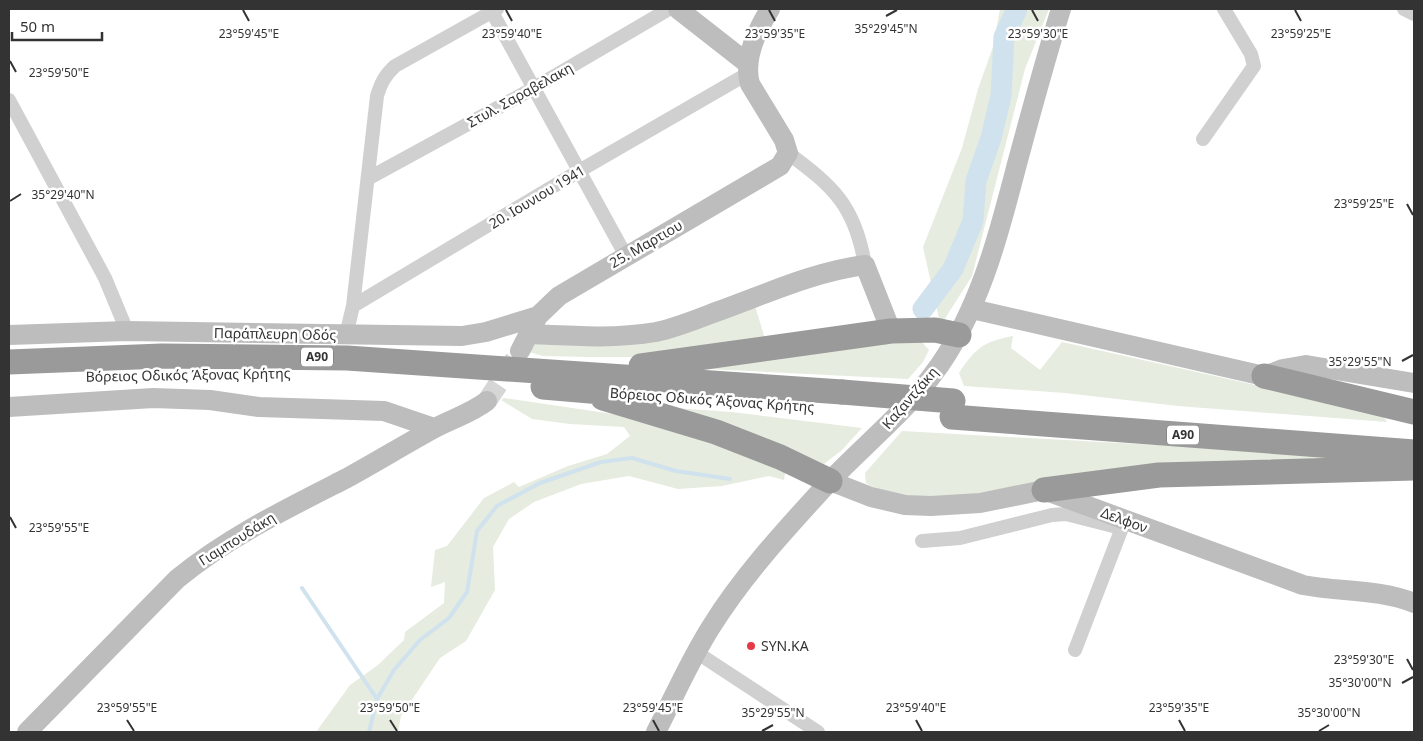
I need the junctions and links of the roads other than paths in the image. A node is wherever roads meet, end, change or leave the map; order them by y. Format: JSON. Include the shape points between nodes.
{"nodes":[{"id":1,"x":669,"y":9,"type":"edge"},
{"id":2,"x":678,"y":9,"type":"edge"},
{"id":3,"x":770,"y":9,"type":"edge"},
{"id":4,"x":1061,"y":9,"type":"edge"},
{"id":5,"x":1224,"y":9,"type":"edge"},
{"id":6,"x":1404,"y":9,"type":"edge"},
{"id":7,"x":494,"y":10,"type":"edge"},
{"id":8,"x":1414,"y":14,"type":"edge"},
{"id":9,"x":747,"y":68,"type":"junction"},
{"id":10,"x":534,"y":88,"type":"junction"},
{"id":11,"x":9,"y":100,"type":"edge"},
{"id":12,"x":1203,"y":139,"type":"dead end"},
{"id":13,"x":788,"y":153,"type":"junction"},
{"id":14,"x":579,"y":171,"type":"junction"},
{"id":15,"x":369,"y":178,"type":"junction"},
{"id":16,"x":626,"y":256,"type":"junction"},
{"id":17,"x":865,"y":265,"type":"junction"},
{"id":18,"x":353,"y":306,"type":"junction"},
{"id":19,"x":972,"y":308,"type":"junction"},
{"id":20,"x":534,"y":325,"type":"junction"},
{"id":21,"x":127,"y":331,"type":"junction"},
{"id":22,"x":891,"y":331,"type":"junction"},
{"id":23,"x":9,"y":335,"type":"edge"},
{"id":24,"x":346,"y":335,"type":"junction"},
{"id":25,"x":959,"y":335,"type":"junction"},
{"id":26,"x":520,"y":351,"type":"tunnel mouth"},
{"id":27,"x":9,"y":362,"type":"edge"},
{"id":28,"x":1264,"y":376,"type":"junction"},
{"id":29,"x":9,"y":380,"type":"edge"},
{"id":30,"x":580,"y":382,"type":"junction"},
{"id":31,"x":1414,"y":383,"type":"edge"},
{"id":32,"x":487,"y":401,"type":"tunnel mouth"},
{"id":33,"x":9,"y":407,"type":"edge"},
{"id":34,"x":952,"y":409,"type":"junction"},
{"id":35,"x":1414,"y":412,"type":"edge"},
{"id":36,"x":434,"y":428,"type":"junction"},
{"id":37,"x":1414,"y":435,"type":"edge"},
{"id":38,"x":1414,"y":452,"type":"edge"},
{"id":39,"x":1414,"y":468,"type":"edge"},
{"id":40,"x":830,"y":481,"type":"junction"},
{"id":41,"x":1044,"y":490,"type":"junction"},
{"id":42,"x":1123,"y":524,"type":"junction"},
{"id":43,"x":922,"y":541,"type":"dead end"},
{"id":44,"x":1414,"y":603,"type":"edge"},
{"id":45,"x":1075,"y":650,"type":"dead end"},
{"id":46,"x":696,"y":652,"type":"junction"},
{"id":47,"x":27,"y":732,"type":"edge"},
{"id":48,"x":656,"y":732,"type":"edge"},
{"id":49,"x":818,"y":732,"type":"edge"}],
"edges":[{"from":1,"to":10,"type":"street","name":"Στυλ. Σαραβελακη"},
{"from":2,"to":9,"type":"main road"},
{"from":3,"to":9,"type":"main road"},
{"from":4,"to":19,"type":"main road","name":"Καζαντζάκη","via":[[1000,228]]},
{"from":5,"to":12,"type":"street","via":[[1251,54],[1254,66]]},
{"from":6,"to":8,"type":"street"},
{"from":7,"to":10,"type":"street"},
{"from":7,"to":15,"type":"street","via":[[395,66],[386,75],[378,96]]},
{"from":9,"to":13,"type":"main road","via":[[750,84],[784,140]]},
{"from":9,"to":14,"type":"street","name":"20. Ιουνιου 1941"},
{"from":10,"to":14,"type":"street"},
{"from":10,"to":15,"type":"street","name":"Στυλ. Σαραβελακη"},
{"from":11,"to":21,"type":"street","via":[[105,278]]},
{"from":13,"to":16,"type":"main road","name":"25. Μαρτιου","via":[[780,166]]},
{"from":13,"to":17,"type":"street","via":[[822,178],[839,197],[851,219]]},
{"from":14,"to":16,"type":"street"},
{"from":14,"to":18,"type":"street","name":"20. Ιουνιου 1941"},
{"from":15,"to":18,"type":"street"},
{"from":16,"to":20,"type":"main road","name":"25. Μαρτιου","via":[[559,296]]},
{"from":17,"to":20,"type":"main road","via":[[813,276],[657,331],[604,337]]},
{"from":17,"to":22,"type":"main road"},
{"from":18,"to":24,"type":"street"},
{"from":19,"to":25,"type":"main road","name":"Καζαντζάκη"},
{"from":19,"to":28,"type":"main road"},
{"from":20,"to":24,"type":"main road","name":"Παράπλευρη Οδός","via":[[462,336]]},
{"from":20,"to":26,"type":"main road","name":"25. Μαρτιου"},
{"from":21,"to":23,"type":"main road","name":"Παράπλευρη Οδός"},
{"from":21,"to":24,"type":"main road","name":"Παράπλευρη Οδός"},
{"from":22,"to":25,"type":"highway","via":[[935,330]]},
{"from":22,"to":30,"type":"highway","via":[[668,363]]},
{"from":25,"to":40,"type":"main road","name":"Καζαντζάκη","via":[[906,406]]},
{"from":27,"to":30,"type":"highway","name":"Βόρειος Οδικός Άξονας Κρήτης","number":"Α90","via":[[162,356],[347,358]]},
{"from":28,"to":31,"type":"main road","via":[[1306,365]]},
{"from":28,"to":35,"type":"highway"},
{"from":29,"to":30,"type":"highway","name":"Βόρειος Οδικός Άξονας Κρήτης","number":"Α90","via":[[262,373]]},
{"from":30,"to":34,"type":"highway","name":"Βόρειος Οδικός Άξονας Κρήτης","number":"Α90"},
{"from":30,"to":40,"type":"highway","via":[[780,457]]},
{"from":32,"to":36,"type":"main road","name":"Γιαμπουδάκη","via":[[476,410]]},
{"from":33,"to":36,"type":"main road","via":[[153,398],[210,400],[259,407],[384,411]]},
{"from":34,"to":37,"type":"highway","name":"Βόρειος Οδικός Άξονας Κρήτης","number":"Α90"},
{"from":34,"to":38,"type":"highway","name":"Βόρειος Οδικός Άξονας Κρήτης","number":"Α90"},
{"from":36,"to":47,"type":"main road","name":"Γιαμπουδάκη","via":[[390,455],[249,529],[200,560],[177,579]]},
{"from":39,"to":41,"type":"highway","via":[[1159,475]]},
{"from":40,"to":41,"type":"main road","via":[[872,497],[931,506],[980,503]]},
{"from":40,"to":46,"type":"main road","name":"Καζαντζάκη","via":[[759,560]]},
{"from":41,"to":42,"type":"main road","name":"Δελφον"},
{"from":42,"to":43,"type":"street","via":[[1066,514],[1052,515],[960,538]]},
{"from":42,"to":44,"type":"main road","name":"Δελφον","via":[[1303,585],[1342,592],[1371,592]]},
{"from":42,"to":45,"type":"street"},
{"from":46,"to":48,"type":"main road","name":"Καζαντζάκη"},
{"from":46,"to":49,"type":"street"}]}
